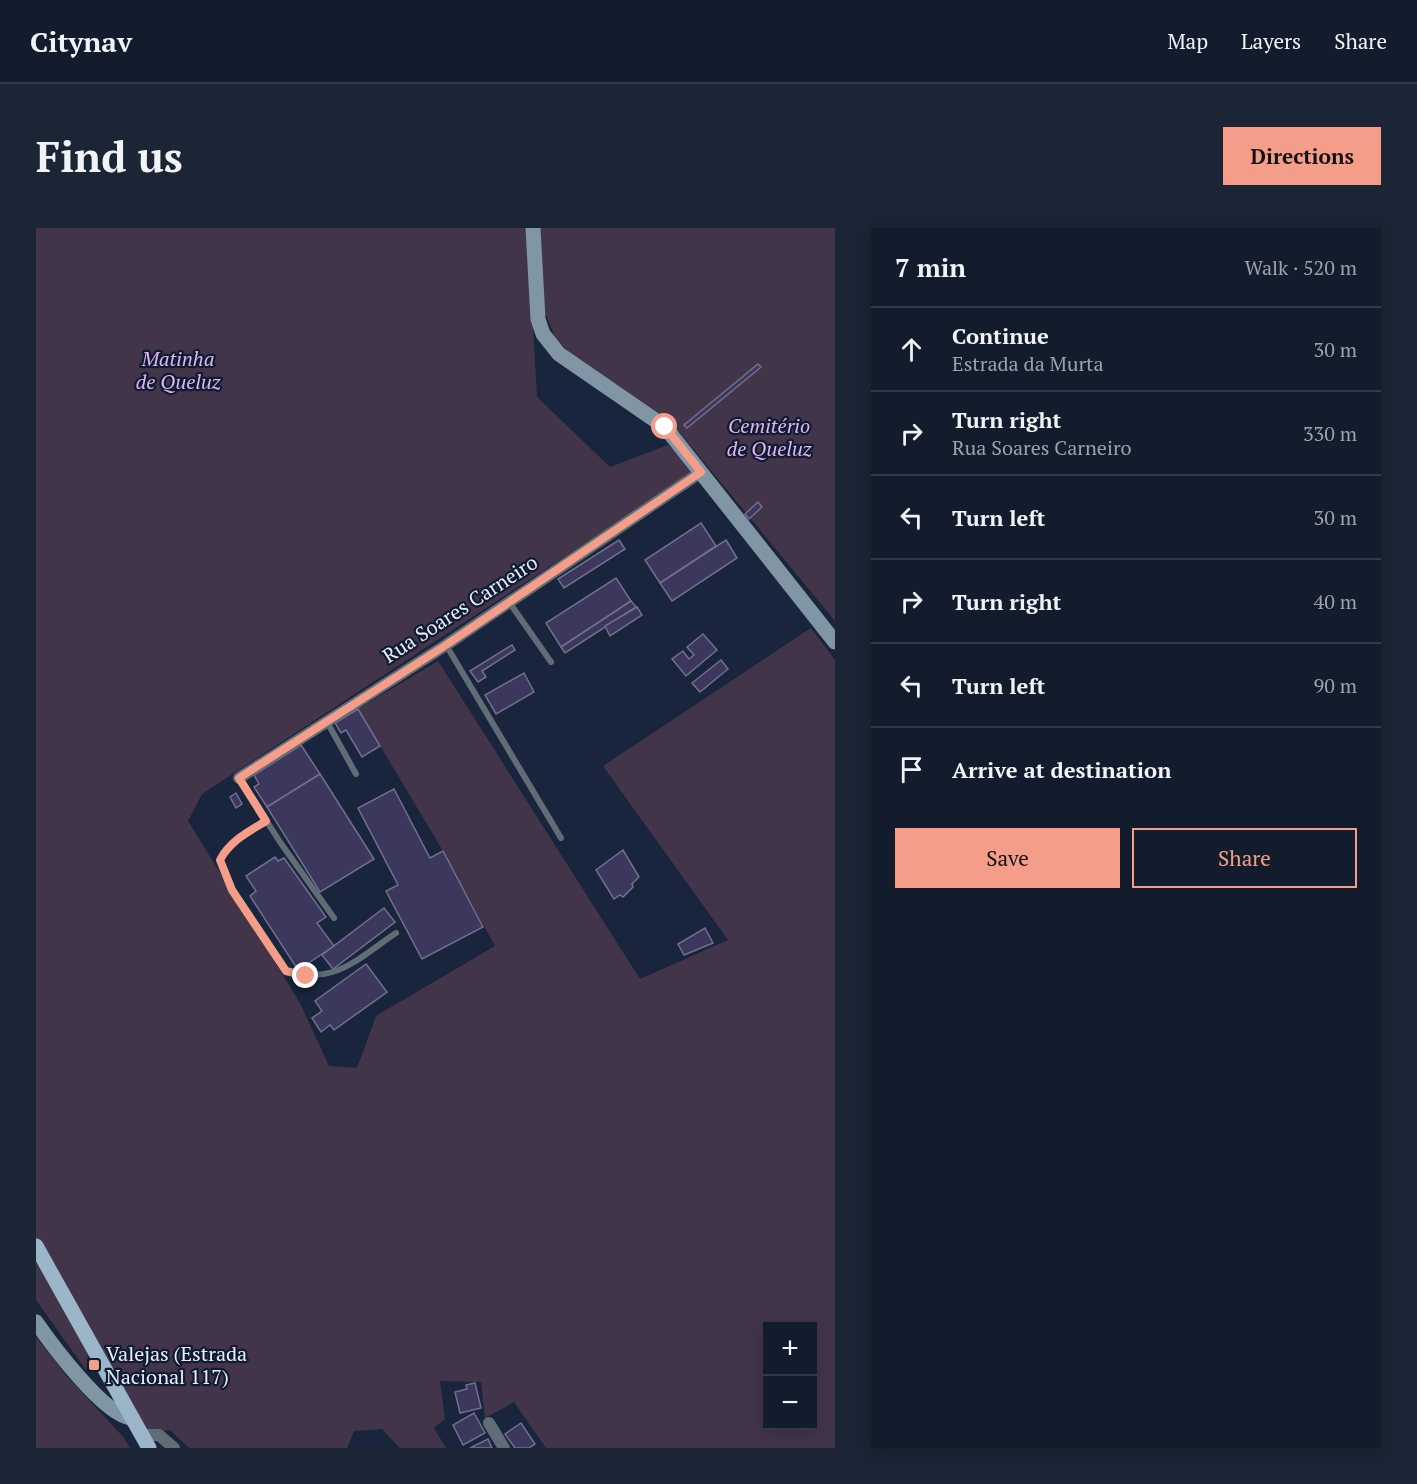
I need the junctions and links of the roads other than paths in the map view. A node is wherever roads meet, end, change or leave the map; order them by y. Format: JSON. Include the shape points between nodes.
{"nodes":[{"id":1,"x":533,"y":228,"type":"edge"},
{"id":2,"x":701,"y":472,"type":"junction"},
{"id":3,"x":509,"y":601,"type":"junction"},
{"id":4,"x":835,"y":642,"type":"edge"},
{"id":5,"x":446,"y":645,"type":"junction"},
{"id":6,"x":551,"y":662,"type":"dead end"},
{"id":7,"x":326,"y":719,"type":"junction"},
{"id":8,"x":356,"y":774,"type":"dead end"},
{"id":9,"x":239,"y":778,"type":"joint"},
{"id":10,"x":266,"y":821,"type":"junction"},
{"id":11,"x":561,"y":838,"type":"dead end"},
{"id":12,"x":334,"y":918,"type":"dead end"},
{"id":13,"x":396,"y":933,"type":"dead end"},
{"id":14,"x":36,"y":1246,"type":"edge"},
{"id":15,"x":36,"y":1322,"type":"edge"},
{"id":16,"x":131,"y":1418,"type":"junction"},
{"id":17,"x":489,"y":1423,"type":"dead end"},
{"id":18,"x":145,"y":1441,"type":"edge"},
{"id":19,"x":174,"y":1448,"type":"edge"},
{"id":20,"x":504,"y":1448,"type":"edge"}],
"edges":[{"from":1,"to":2,"type":"street","via":[[538,319],[543,334],[559,354],[665,427]]},
{"from":2,"to":3,"type":"street","name":"Rua Soares Carneiro"},
{"from":2,"to":4,"type":"street"},
{"from":3,"to":5,"type":"street","name":"Rua Soares Carneiro"},
{"from":3,"to":6,"type":"lane"},
{"from":5,"to":7,"type":"street","name":"Rua Soares Carneiro"},
{"from":5,"to":11,"type":"lane"},
{"from":7,"to":8,"type":"lane"},
{"from":7,"to":9,"type":"street","name":"Rua Soares Carneiro"},
{"from":9,"to":10,"type":"lane"},
{"from":10,"to":12,"type":"lane"},
{"from":10,"to":13,"type":"lane","via":[[225,850],[220,860],[232,890],[286,971],[326,976]]},
{"from":14,"to":16,"type":"main road"},
{"from":15,"to":16,"type":"street","via":[[109,1408]]},
{"from":16,"to":18,"type":"main road"},
{"from":17,"to":20,"type":"street"},
{"from":18,"to":19,"type":"street","via":[[159,1435]]}]}
